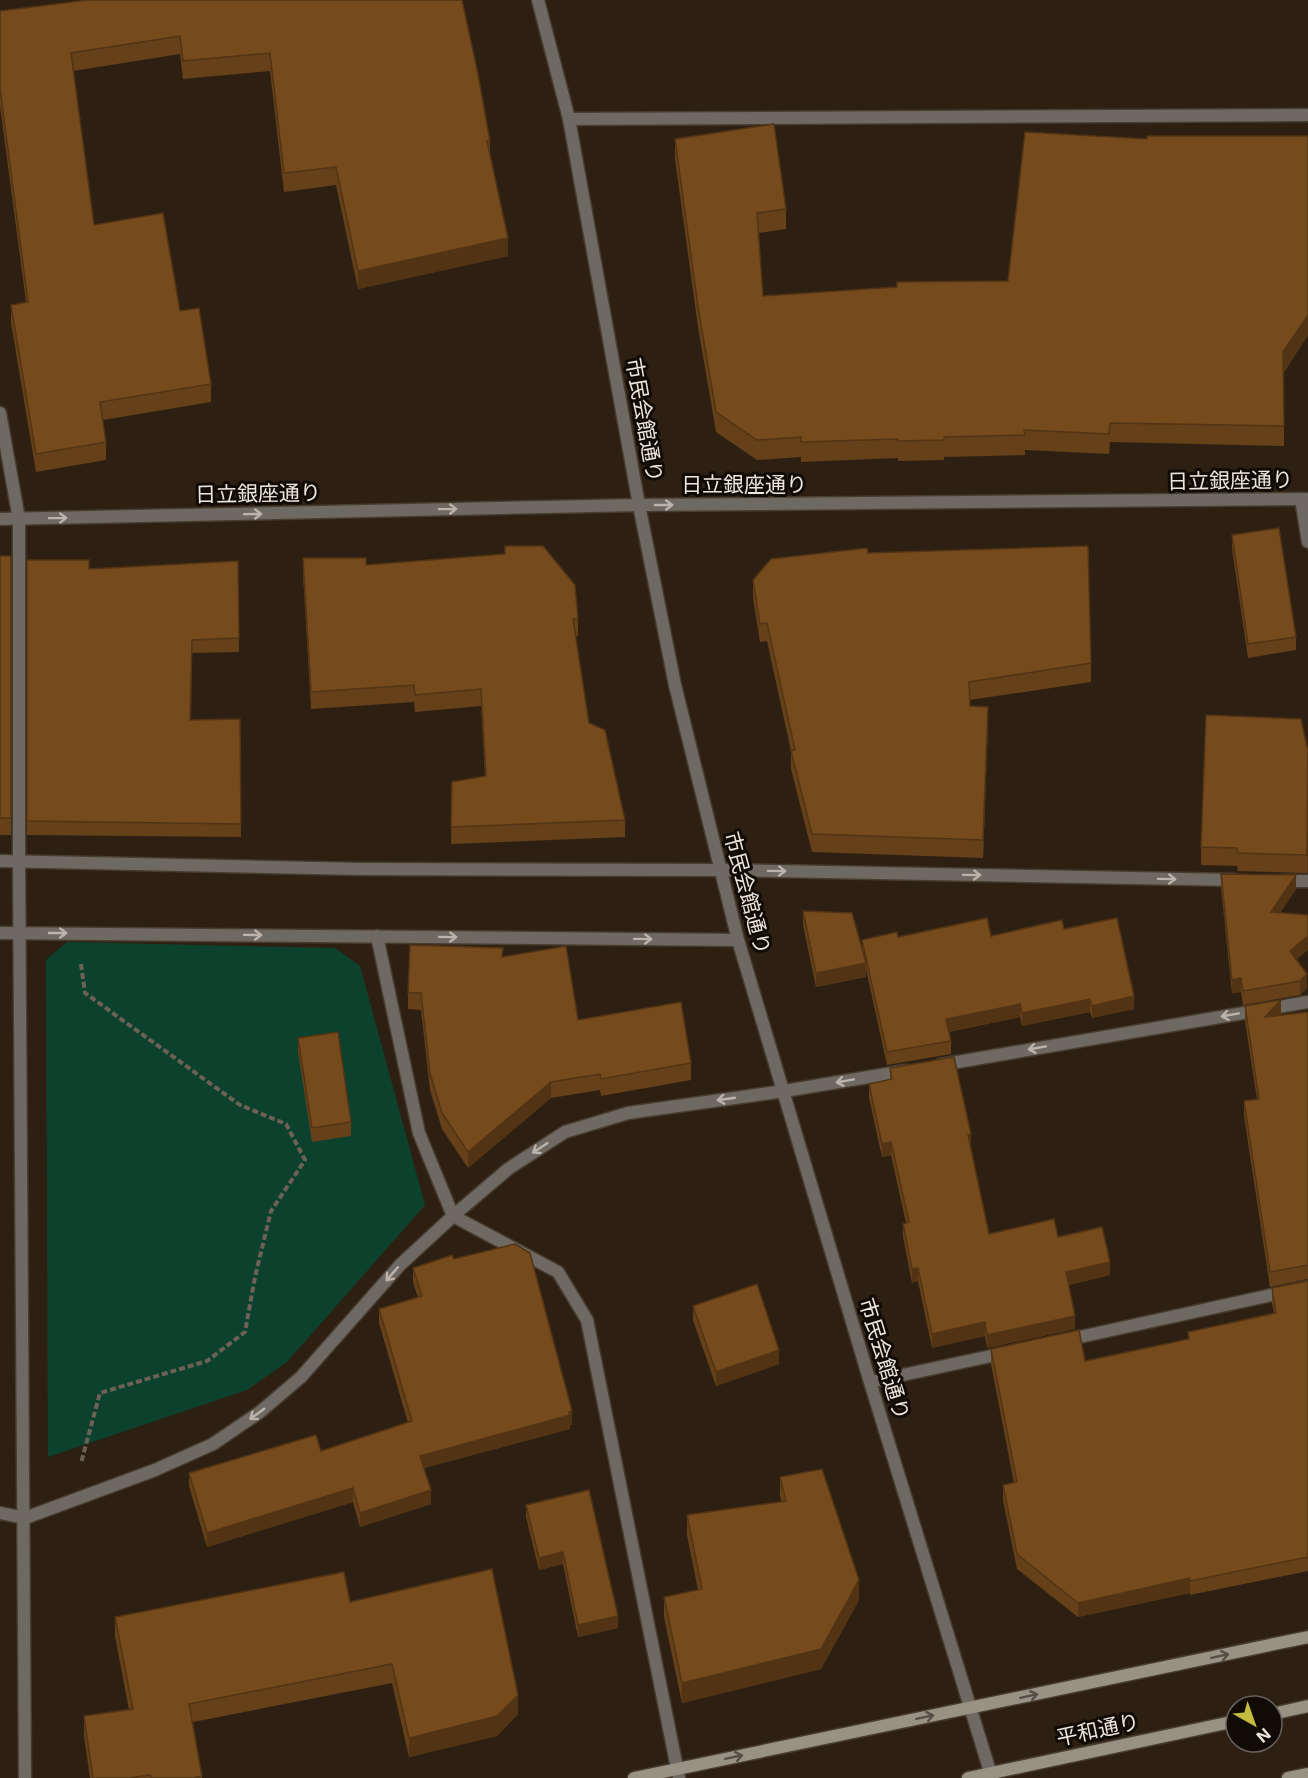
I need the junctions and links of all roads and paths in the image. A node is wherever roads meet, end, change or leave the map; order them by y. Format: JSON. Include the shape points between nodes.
{"nodes":[{"id":1,"x":538,"y":0,"type":"edge"},
{"id":2,"x":1308,"y":115,"type":"edge"},
{"id":3,"x":569,"y":119,"type":"junction"},
{"id":4,"x":0,"y":413,"type":"edge"},
{"id":5,"x":1305,"y":499,"type":"edge"},
{"id":6,"x":639,"y":505,"type":"junction"},
{"id":7,"x":0,"y":519,"type":"edge"},
{"id":8,"x":19,"y":519,"type":"junction"},
{"id":9,"x":1308,"y":542,"type":"edge"},
{"id":10,"x":0,"y":861,"type":"edge"},
{"id":11,"x":19,"y":861,"type":"junction"},
{"id":12,"x":719,"y":870,"type":"junction"},
{"id":13,"x":1249,"y":880,"type":"edge"},
{"id":14,"x":1273,"y":881,"type":"edge"},
{"id":15,"x":1308,"y":881,"type":"edge"},
{"id":16,"x":0,"y":933,"type":"edge"},
{"id":17,"x":21,"y":933,"type":"junction"},
{"id":18,"x":76,"y":933,"type":"junction"},
{"id":19,"x":377,"y":936,"type":"junction"},
{"id":20,"x":738,"y":940,"type":"junction"},
{"id":21,"x":1308,"y":1002,"type":"edge"},
{"id":22,"x":784,"y":1091,"type":"junction"},
{"id":23,"x":453,"y":1216,"type":"junction"},
{"id":24,"x":1308,"y":1287,"type":"edge"},
{"id":25,"x":1054,"y":1342,"type":"edge"},
{"id":26,"x":1020,"y":1350,"type":"edge"},
{"id":27,"x":870,"y":1382,"type":"junction"},
{"id":28,"x":70,"y":1502,"type":"junction"},
{"id":29,"x":0,"y":1513,"type":"edge"},
{"id":30,"x":25,"y":1518,"type":"junction"},
{"id":31,"x":1308,"y":1637,"type":"edge"},
{"id":32,"x":1308,"y":1707,"type":"edge"},
{"id":33,"x":971,"y":1708,"type":"junction"},
{"id":34,"x":1284,"y":1712,"type":"edge"},
{"id":35,"x":1224,"y":1724,"type":"edge"},
{"id":36,"x":678,"y":1774,"type":"edge"},
{"id":37,"x":1308,"y":1774,"type":"edge"},
{"id":38,"x":991,"y":1776,"type":"edge"},
{"id":39,"x":25,"y":1778,"type":"edge"},
{"id":40,"x":634,"y":1778,"type":"edge"},
{"id":41,"x":968,"y":1778,"type":"edge"},
{"id":42,"x":1288,"y":1778,"type":"edge"}],
"edges":[{"from":1,"to":3,"type":"street","name":"市民会館通り"},
{"from":2,"to":3,"type":"street"},
{"from":3,"to":6,"type":"street","name":"市民会館通り"},
{"from":4,"to":8,"type":"street"},
{"from":6,"to":5,"type":"street","name":"日立銀座通り","one_way":true},
{"from":5,"to":9,"type":"street"},
{"from":8,"to":6,"type":"street","name":"日立銀座通り","one_way":true},
{"from":6,"to":12,"type":"street","name":"市民会館通り","via":[[675,685]]},
{"from":7,"to":8,"type":"street","name":"日立銀座通り"},
{"from":8,"to":11,"type":"street"},
{"from":10,"to":11,"type":"street"},
{"from":11,"to":12,"type":"street","via":[[361,869]]},
{"from":11,"to":17,"type":"street"},
{"from":12,"to":13,"type":"street","one_way":true},
{"from":12,"to":20,"type":"street","name":"市民会館通り"},
{"from":14,"to":15,"type":"street"},
{"from":16,"to":17,"type":"street"},
{"from":17,"to":18,"type":"street","one_way":true},
{"from":17,"to":30,"type":"street"},
{"from":18,"to":19,"type":"street","one_way":true},
{"from":18,"to":28,"type":"path","via":[[85,993],[240,1105],[286,1124],[305,1160],[271,1211],[245,1332],[207,1361],[100,1394]]},
{"from":19,"to":20,"type":"street","one_way":true},
{"from":19,"to":23,"type":"street","via":[[419,1133]]},
{"from":20,"to":22,"type":"street","name":"市民会館通り"},
{"from":21,"to":22,"type":"street","one_way":true},
{"from":22,"to":23,"type":"street","one_way":true,"via":[[628,1113],[564,1132],[508,1169]]},
{"from":22,"to":27,"type":"street","name":"市民会館通り"},
{"from":23,"to":28,"type":"street","one_way":true,"via":[[400,1265],[301,1377],[260,1412],[213,1444]]},
{"from":23,"to":36,"type":"street","via":[[558,1272],[587,1320]]},
{"from":24,"to":25,"type":"street"},
{"from":26,"to":27,"type":"street"},
{"from":27,"to":33,"type":"street","name":"市民会館通り"},
{"from":28,"to":30,"type":"street"},
{"from":29,"to":30,"type":"street"},
{"from":30,"to":39,"type":"street"},
{"from":33,"to":31,"type":"main road","one_way":true},
{"from":32,"to":34,"type":"main road"},
{"from":36,"to":33,"type":"main road","one_way":true},
{"from":33,"to":38,"type":"street","name":"市民会館通り"},
{"from":35,"to":38,"type":"main road","name":"平和通り"},
{"from":36,"to":40,"type":"main road"},
{"from":37,"to":42,"type":"main road"},
{"from":38,"to":41,"type":"main road","name":"平和通り"}]}
